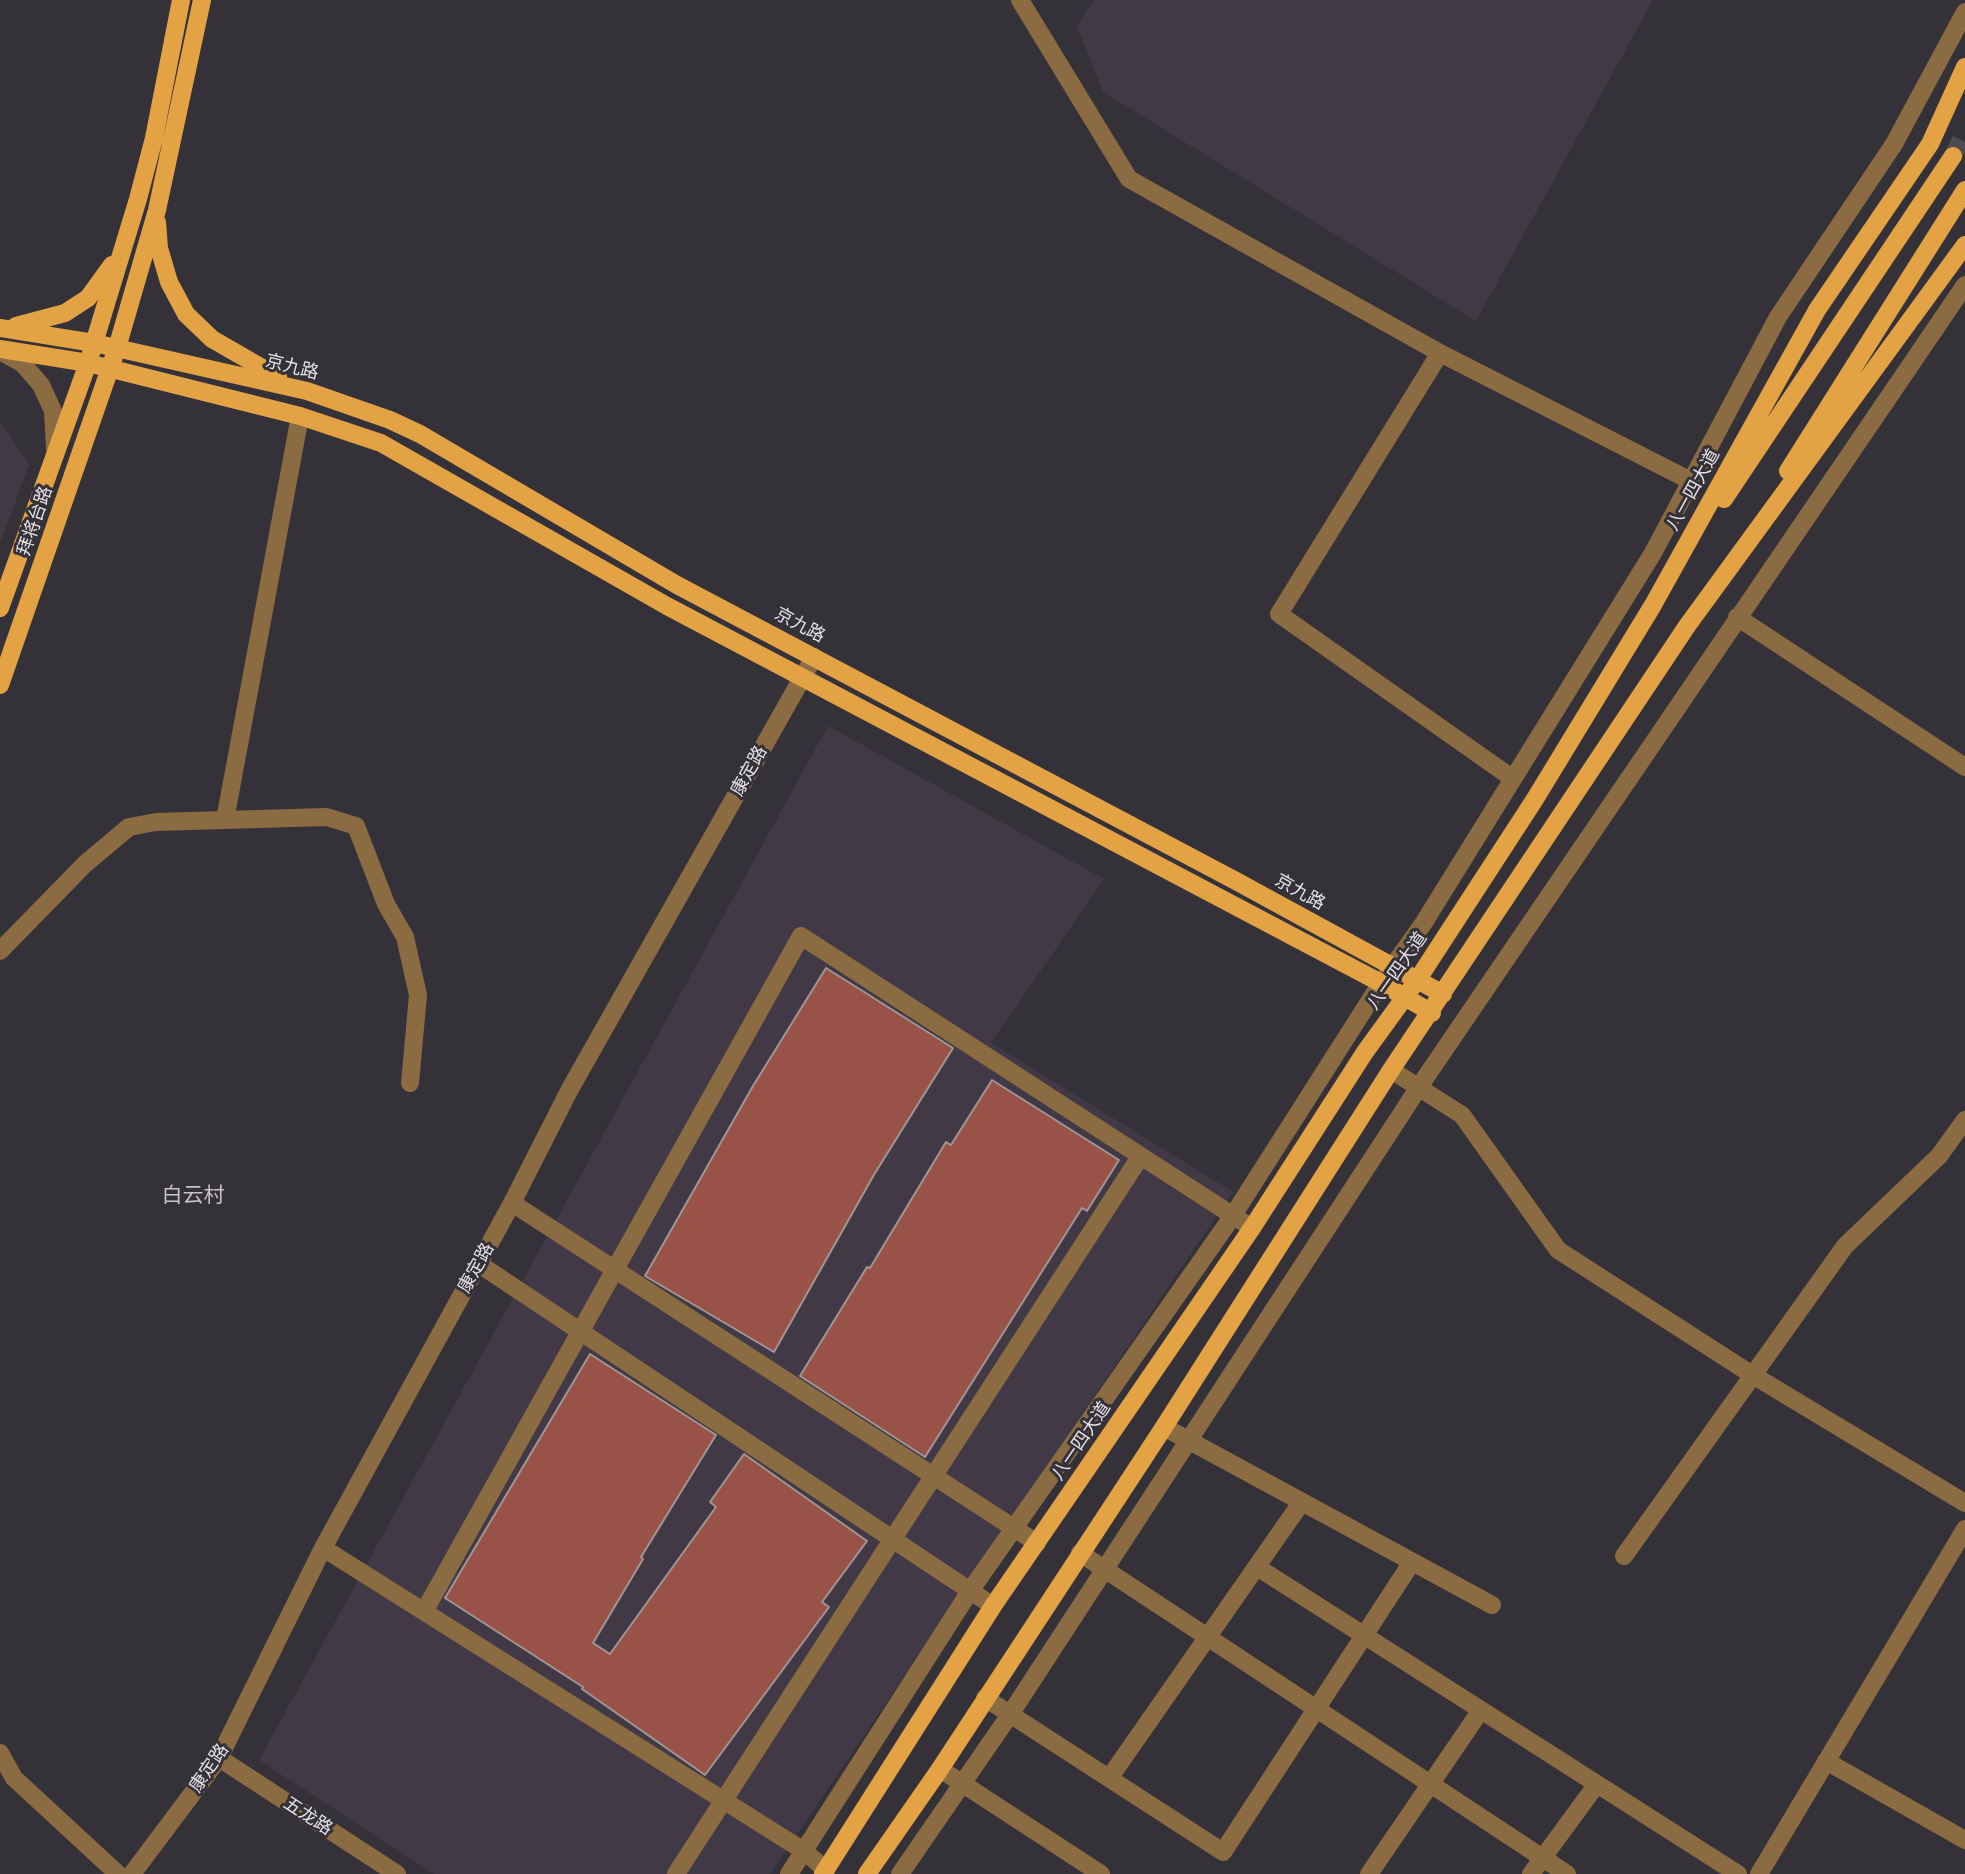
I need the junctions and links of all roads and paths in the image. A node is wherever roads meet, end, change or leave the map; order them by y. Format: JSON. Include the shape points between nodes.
{"nodes":[{"id":1,"x":181,"y":0,"type":"edge"},
{"id":2,"x":202,"y":0,"type":"edge"},
{"id":3,"x":1020,"y":0,"type":"edge"},
{"id":4,"x":1965,"y":12,"type":"edge"},
{"id":5,"x":1965,"y":67,"type":"edge"},
{"id":6,"x":1953,"y":156,"type":"tunnel mouth"},
{"id":7,"x":1965,"y":190,"type":"edge"},
{"id":8,"x":157,"y":211,"type":"junction"},
{"id":9,"x":125,"y":241,"type":"junction"},
{"id":10,"x":1965,"y":245,"type":"edge"},
{"id":11,"x":1965,"y":285,"type":"edge"},
{"id":12,"x":0,"y":328,"type":"edge"},
{"id":13,"x":94,"y":343,"type":"junction"},
{"id":14,"x":117,"y":348,"type":"junction"},
{"id":15,"x":0,"y":350,"type":"edge"},
{"id":16,"x":1440,"y":353,"type":"junction"},
{"id":17,"x":88,"y":363,"type":"junction"},
{"id":18,"x":111,"y":370,"type":"junction"},
{"id":19,"x":307,"y":391,"type":"junction"},
{"id":20,"x":300,"y":416,"type":"junction"},
{"id":21,"x":55,"y":448,"type":"junction"},
{"id":22,"x":1689,"y":481,"type":"junction"},
{"id":23,"x":1653,"y":605,"type":"junction"},
{"id":24,"x":0,"y":608,"type":"edge"},
{"id":25,"x":1737,"y":617,"type":"junction"},
{"id":26,"x":1687,"y":626,"type":"junction"},
{"id":27,"x":814,"y":657,"type":"junction"},
{"id":28,"x":803,"y":677,"type":"junction"},
{"id":29,"x":0,"y":685,"type":"edge"},
{"id":30,"x":1965,"y":767,"type":"edge"},
{"id":31,"x":1512,"y":778,"type":"junction"},
{"id":32,"x":225,"y":820,"type":"junction"},
{"id":33,"x":0,"y":951,"type":"edge"},
{"id":34,"x":1393,"y":965,"type":"junction"},
{"id":35,"x":1418,"y":979,"type":"junction"},
{"id":36,"x":1381,"y":983,"type":"junction"},
{"id":37,"x":1443,"y":994,"type":"junction"},
{"id":38,"x":1405,"y":997,"type":"junction"},
{"id":39,"x":1432,"y":1013,"type":"junction"},
{"id":40,"x":1391,"y":1070,"type":"junction"},
{"id":41,"x":410,"y":1083,"type":"dead end"},
{"id":42,"x":1419,"y":1087,"type":"junction"},
{"id":43,"x":1965,"y":1120,"type":"edge"},
{"id":44,"x":1140,"y":1157,"type":"junction"},
{"id":45,"x":512,"y":1203,"type":"junction"},
{"id":46,"x":1232,"y":1217,"type":"junction"},
{"id":47,"x":1252,"y":1228,"type":"junction"},
{"id":48,"x":479,"y":1264,"type":"junction"},
{"id":49,"x":616,"y":1269,"type":"junction"},
{"id":50,"x":581,"y":1331,"type":"junction"},
{"id":51,"x":1751,"y":1374,"type":"junction"},
{"id":52,"x":1164,"y":1427,"type":"junction"},
{"id":53,"x":1188,"y":1438,"type":"junction"},
{"id":54,"x":934,"y":1476,"type":"junction"},
{"id":55,"x":1301,"y":1503,"type":"junction"},
{"id":56,"x":1965,"y":1503,"type":"edge"},
{"id":57,"x":1013,"y":1527,"type":"junction"},
{"id":58,"x":1965,"y":1529,"type":"edge"},
{"id":59,"x":892,"y":1541,"type":"junction"},
{"id":60,"x":1037,"y":1543,"type":"junction"},
{"id":61,"x":323,"y":1548,"type":"junction"},
{"id":62,"x":1080,"y":1553,"type":"junction"},
{"id":63,"x":1624,"y":1556,"type":"dead end"},
{"id":64,"x":1412,"y":1562,"type":"junction"},
{"id":65,"x":1256,"y":1567,"type":"junction"},
{"id":66,"x":1103,"y":1568,"type":"junction"},
{"id":67,"x":970,"y":1591,"type":"junction"},
{"id":68,"x":1492,"y":1605,"type":"dead end"},
{"id":69,"x":993,"y":1606,"type":"junction"},
{"id":70,"x":425,"y":1610,"type":"junction"},
{"id":71,"x":1364,"y":1635,"type":"junction"},
{"id":72,"x":1208,"y":1637,"type":"junction"},
{"id":73,"x":985,"y":1698,"type":"junction"},
{"id":74,"x":1316,"y":1709,"type":"junction"},
{"id":75,"x":1480,"y":1710,"type":"junction"},
{"id":76,"x":1011,"y":1713,"type":"junction"},
{"id":77,"x":0,"y":1753,"type":"edge"},
{"id":78,"x":219,"y":1758,"type":"junction"},
{"id":79,"x":1826,"y":1761,"type":"junction"},
{"id":80,"x":940,"y":1769,"type":"junction"},
{"id":81,"x":1110,"y":1777,"type":"junction"},
{"id":82,"x":962,"y":1784,"type":"junction"},
{"id":83,"x":1430,"y":1784,"type":"junction"},
{"id":84,"x":1597,"y":1784,"type":"junction"},
{"id":85,"x":723,"y":1801,"type":"junction"},
{"id":86,"x":1965,"y":1840,"type":"edge"},
{"id":87,"x":804,"y":1851,"type":"junction"},
{"id":88,"x":1543,"y":1858,"type":"junction"},
{"id":89,"x":825,"y":1872,"type":"edge"},
{"id":90,"x":118,"y":1874,"type":"edge"},
{"id":91,"x":132,"y":1874,"type":"edge"},
{"id":92,"x":397,"y":1874,"type":"edge"},
{"id":93,"x":676,"y":1874,"type":"edge"},
{"id":94,"x":789,"y":1874,"type":"edge"},
{"id":95,"x":867,"y":1874,"type":"edge"},
{"id":96,"x":900,"y":1874,"type":"edge"},
{"id":97,"x":1101,"y":1874,"type":"edge"},
{"id":98,"x":1368,"y":1874,"type":"edge"},
{"id":99,"x":1531,"y":1874,"type":"edge"},
{"id":100,"x":1567,"y":1874,"type":"edge"},
{"id":101,"x":1738,"y":1874,"type":"edge"},
{"id":102,"x":1759,"y":1874,"type":"edge"}],
"edges":[{"from":1,"to":9,"type":"main road","via":[[154,138]]},
{"from":2,"to":8,"type":"main road"},
{"from":3,"to":16,"type":"street","via":[[1129,179]]},
{"from":4,"to":22,"type":"street","via":[[1894,144],[1778,317]]},
{"from":5,"to":23,"type":"main road","name":"八一四大道","via":[[1930,144],[1817,310]]},
{"from":6,"to":23,"type":"main road"},
{"from":7,"to":26,"type":"main road"},
{"from":8,"to":14,"type":"main road"},
{"from":8,"to":19,"type":"main road","via":[[159,248],[169,282],[186,314],[212,339],[245,360]]},
{"from":9,"to":12,"type":"main road","via":[[88,298],[57,316]]},
{"from":9,"to":13,"type":"main road"},
{"from":10,"to":26,"type":"main road"},
{"from":11,"to":25,"type":"street"},
{"from":12,"to":13,"type":"main road","name":"京九路"},
{"from":13,"to":14,"type":"main road","name":"京九路"},
{"from":13,"to":17,"type":"main road"},
{"from":14,"to":18,"type":"main road"},
{"from":14,"to":19,"type":"main road","name":"京九路"},
{"from":15,"to":17,"type":"main road"},
{"from":15,"to":21,"type":"street","via":[[23,364],[41,385],[53,411]]},
{"from":16,"to":22,"type":"street"},
{"from":16,"to":31,"type":"street","via":[[1279,614]]},
{"from":17,"to":18,"type":"main road"},
{"from":17,"to":21,"type":"main road","name":"拜将台路"},
{"from":18,"to":20,"type":"main road"},
{"from":18,"to":29,"type":"main road","name":"拜将台路"},
{"from":19,"to":27,"type":"main road","name":"京九路","via":[[420,434],[677,585]]},
{"from":20,"to":28,"type":"main road","via":[[407,456],[667,606]]},
{"from":20,"to":32,"type":"street"},
{"from":21,"to":24,"type":"main road","name":"拜将台路"},
{"from":22,"to":31,"type":"street","via":[[1653,552]]},
{"from":23,"to":35,"type":"main road","name":"八一四大道"},
{"from":25,"to":30,"type":"street"},
{"from":25,"to":42,"type":"street"},
{"from":26,"to":37,"type":"main road"},
{"from":27,"to":28,"type":"street","name":"康定路"},
{"from":27,"to":34,"type":"main road","name":"京九路"},
{"from":28,"to":36,"type":"main road"},
{"from":28,"to":45,"type":"street","name":"康定路","via":[[570,1089]]},
{"from":31,"to":34,"type":"street"},
{"from":32,"to":33,"type":"street","via":[[130,827],[85,864]]},
{"from":32,"to":41,"type":"street","via":[[327,817],[356,826],[386,904],[405,937],[418,995]]},
{"from":34,"to":35,"type":"main road","name":"京九路"},
{"from":34,"to":36,"type":"street"},
{"from":35,"to":37,"type":"main road","name":"京九路"},
{"from":35,"to":38,"type":"main road","name":"八一四大道"},
{"from":36,"to":38,"type":"main road"},
{"from":36,"to":46,"type":"street"},
{"from":37,"to":39,"type":"main road"},
{"from":38,"to":39,"type":"main road"},
{"from":38,"to":47,"type":"main road","name":"八一四大道"},
{"from":39,"to":40,"type":"main road"},
{"from":40,"to":42,"type":"street"},
{"from":40,"to":52,"type":"main road"},
{"from":42,"to":51,"type":"street","via":[[1462,1115],[1559,1250]]},
{"from":42,"to":53,"type":"street"},
{"from":43,"to":51,"type":"street","via":[[1939,1156],[1845,1246]]},
{"from":44,"to":46,"type":"street"},
{"from":44,"to":49,"type":"street","via":[[802,936]]},
{"from":44,"to":54,"type":"street"},
{"from":45,"to":48,"type":"street","name":"康定路"},
{"from":45,"to":49,"type":"street"},
{"from":46,"to":47,"type":"street"},
{"from":46,"to":57,"type":"street"},
{"from":47,"to":60,"type":"main road","name":"八一四大道"},
{"from":48,"to":50,"type":"street"},
{"from":48,"to":61,"type":"street","name":"康定路"},
{"from":49,"to":50,"type":"street"},
{"from":49,"to":54,"type":"street"},
{"from":50,"to":59,"type":"street"},
{"from":50,"to":70,"type":"street"},
{"from":51,"to":56,"type":"street"},
{"from":51,"to":63,"type":"street"},
{"from":52,"to":53,"type":"street"},
{"from":52,"to":62,"type":"main road"},
{"from":53,"to":55,"type":"street"},
{"from":53,"to":66,"type":"street"},
{"from":54,"to":57,"type":"street"},
{"from":54,"to":59,"type":"street"},
{"from":55,"to":64,"type":"street"},
{"from":55,"to":65,"type":"street"},
{"from":57,"to":60,"type":"street"},
{"from":57,"to":67,"type":"street"},
{"from":58,"to":79,"type":"street"},
{"from":59,"to":67,"type":"street"},
{"from":59,"to":85,"type":"street"},
{"from":60,"to":69,"type":"main road","name":"八一四大道"},
{"from":61,"to":70,"type":"street"},
{"from":61,"to":78,"type":"street","name":"康定路"},
{"from":62,"to":66,"type":"street"},
{"from":62,"to":73,"type":"main road"},
{"from":64,"to":68,"type":"street"},
{"from":64,"to":71,"type":"street"},
{"from":65,"to":71,"type":"street"},
{"from":65,"to":72,"type":"street"},
{"from":66,"to":72,"type":"street"},
{"from":66,"to":76,"type":"street"},
{"from":67,"to":69,"type":"street"},
{"from":67,"to":87,"type":"street"},
{"from":69,"to":89,"type":"main road","name":"八一四大道"},
{"from":70,"to":85,"type":"street"},
{"from":71,"to":74,"type":"street"},
{"from":71,"to":75,"type":"street"},
{"from":72,"to":74,"type":"street"},
{"from":72,"to":81,"type":"street"},
{"from":73,"to":76,"type":"street"},
{"from":73,"to":80,"type":"main road"},
{"from":74,"to":81,"type":"street","via":[[1223,1852]]},
{"from":74,"to":83,"type":"street"},
{"from":75,"to":83,"type":"street"},
{"from":75,"to":84,"type":"street"},
{"from":76,"to":81,"type":"street"},
{"from":76,"to":82,"type":"street"},
{"from":77,"to":90,"type":"street","via":[[13,1778]]},
{"from":78,"to":91,"type":"street","name":"康定路"},
{"from":78,"to":92,"type":"street","name":"五龙路"},
{"from":79,"to":86,"type":"street"},
{"from":79,"to":102,"type":"street"},
{"from":80,"to":82,"type":"street"},
{"from":80,"to":95,"type":"main road"},
{"from":82,"to":96,"type":"street"},
{"from":82,"to":97,"type":"street"},
{"from":83,"to":88,"type":"street"},
{"from":83,"to":98,"type":"street"},
{"from":84,"to":88,"type":"street"},
{"from":84,"to":101,"type":"street"},
{"from":85,"to":87,"type":"street"},
{"from":85,"to":93,"type":"street"},
{"from":87,"to":89,"type":"street"},
{"from":87,"to":94,"type":"street"},
{"from":88,"to":99,"type":"street"},
{"from":88,"to":100,"type":"street"}]}
